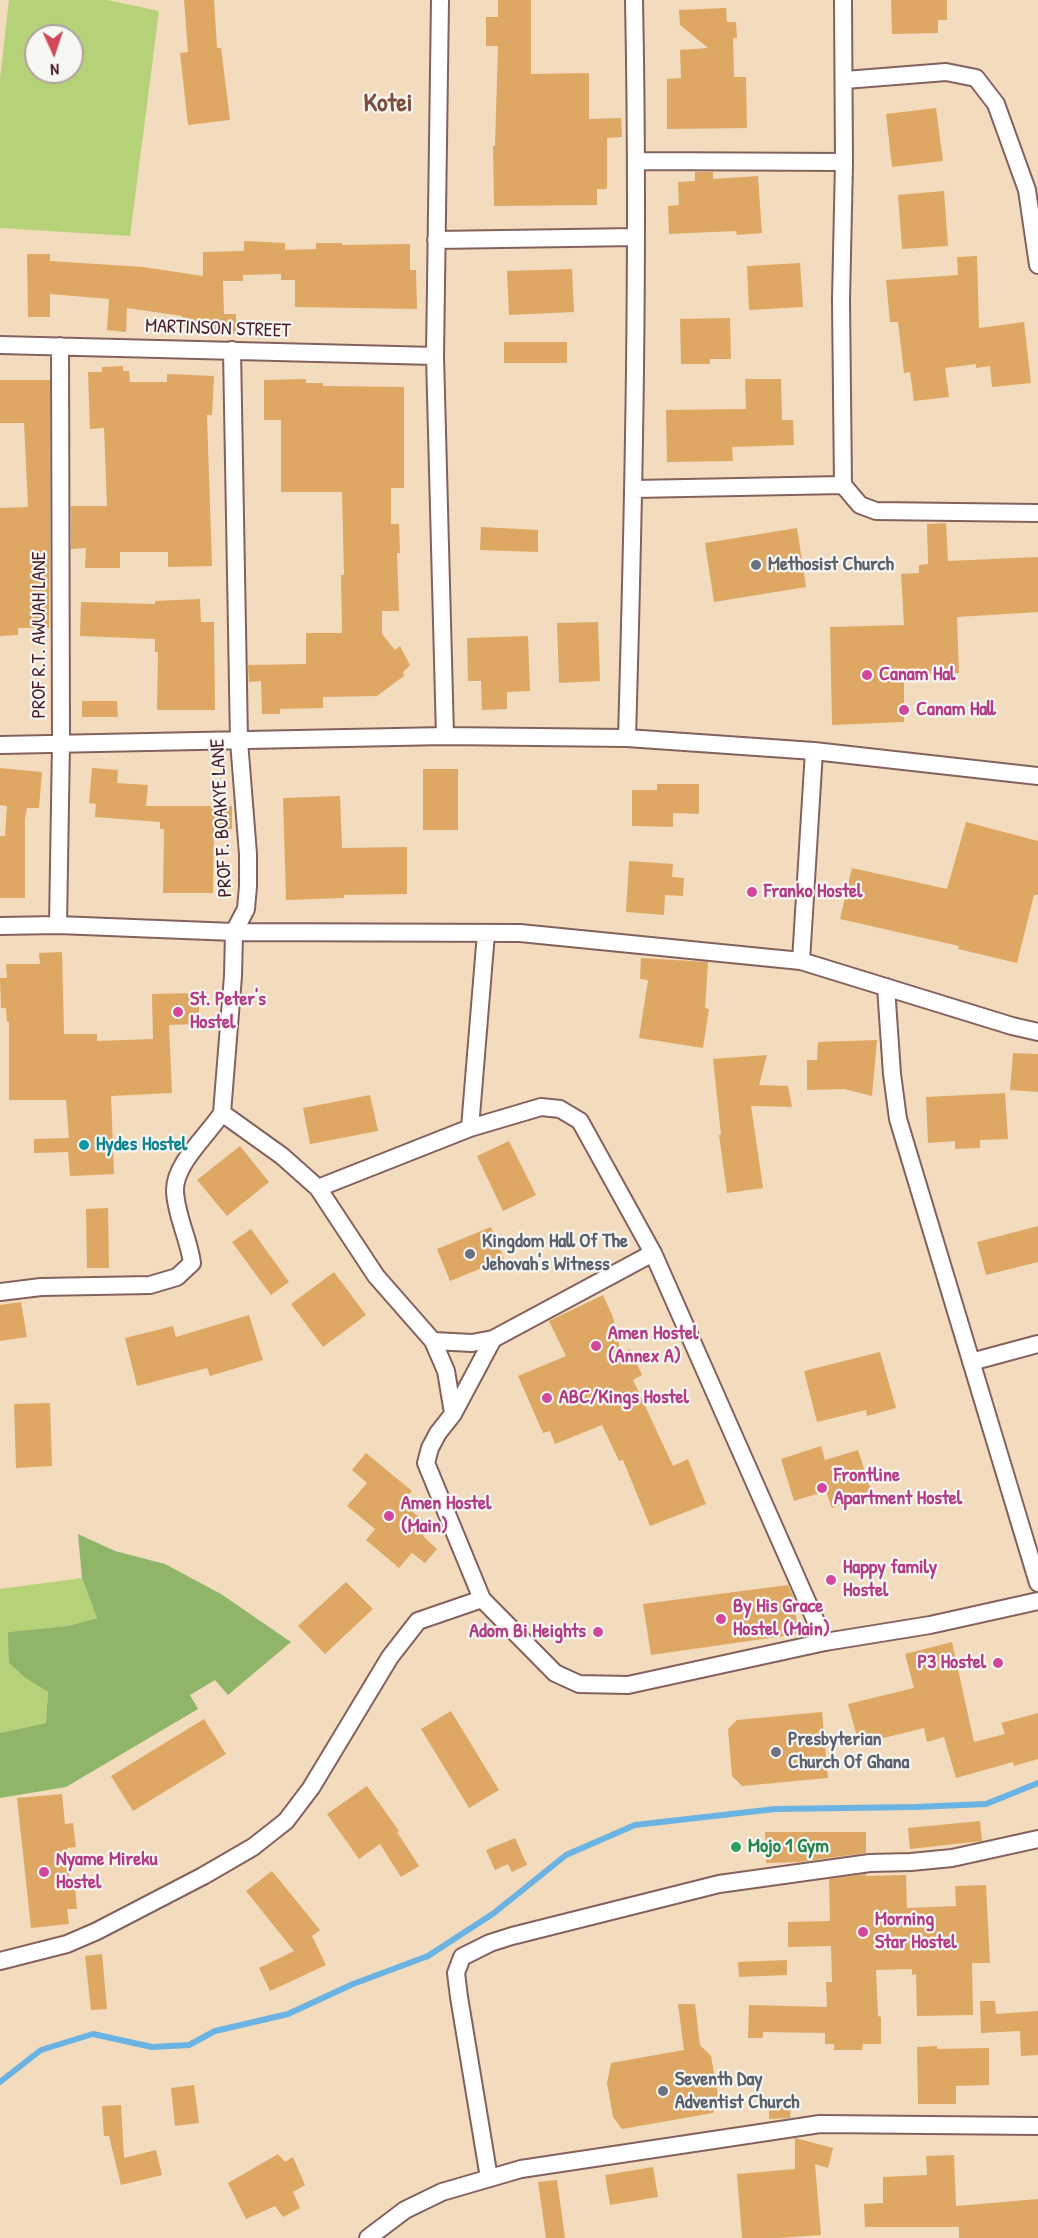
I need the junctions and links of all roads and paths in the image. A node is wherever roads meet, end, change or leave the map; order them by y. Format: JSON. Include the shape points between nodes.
{"nodes":[{"id":1,"x":440,"y":0,"type":"edge"},
{"id":2,"x":634,"y":0,"type":"edge"},
{"id":3,"x":843,"y":0,"type":"edge"},
{"id":4,"x":845,"y":80,"type":"junction"},
{"id":5,"x":637,"y":161,"type":"junction"},
{"id":6,"x":844,"y":162,"type":"junction"},
{"id":7,"x":636,"y":237,"type":"junction"},
{"id":8,"x":436,"y":240,"type":"junction"},
{"id":9,"x":1038,"y":265,"type":"edge"},
{"id":10,"x":0,"y":345,"type":"edge"},
{"id":11,"x":60,"y":346,"type":"junction"},
{"id":12,"x":232,"y":350,"type":"junction"},
{"id":13,"x":435,"y":356,"type":"junction"},
{"id":14,"x":843,"y":485,"type":"junction"},
{"id":15,"x":634,"y":489,"type":"junction"},
{"id":16,"x":1038,"y":513,"type":"edge"},
{"id":17,"x":445,"y":736,"type":"junction"},
{"id":18,"x":627,"y":738,"type":"junction"},
{"id":19,"x":239,"y":741,"type":"junction"},
{"id":20,"x":61,"y":743,"type":"junction"},
{"id":21,"x":0,"y":745,"type":"edge"},
{"id":22,"x":814,"y":751,"type":"junction"},
{"id":23,"x":1038,"y":776,"type":"edge"},
{"id":24,"x":58,"y":925,"type":"junction"},
{"id":25,"x":0,"y":926,"type":"edge"},
{"id":26,"x":234,"y":932,"type":"junction"},
{"id":27,"x":486,"y":933,"type":"junction"},
{"id":28,"x":801,"y":962,"type":"junction"},
{"id":29,"x":886,"y":987,"type":"junction"},
{"id":30,"x":1038,"y":1032,"type":"edge"},
{"id":31,"x":222,"y":1113,"type":"junction"},
{"id":32,"x":470,"y":1128,"type":"junction"},
{"id":33,"x":318,"y":1188,"type":"junction"},
{"id":34,"x":652,"y":1253,"type":"junction"},
{"id":35,"x":0,"y":1293,"type":"edge"},
{"id":36,"x":493,"y":1339,"type":"junction"},
{"id":37,"x":433,"y":1341,"type":"junction"},
{"id":38,"x":1038,"y":1344,"type":"edge"},
{"id":39,"x":971,"y":1362,"type":"junction"},
{"id":40,"x":453,"y":1414,"type":"junction"},
{"id":41,"x":1038,"y":1583,"type":"edge"},
{"id":42,"x":483,"y":1599,"type":"junction"},
{"id":43,"x":1038,"y":1601,"type":"edge"},
{"id":44,"x":825,"y":1642,"type":"junction"},
{"id":45,"x":1038,"y":1839,"type":"edge"},
{"id":46,"x":0,"y":1961,"type":"edge"},
{"id":47,"x":1038,"y":2126,"type":"edge"},
{"id":48,"x":489,"y":2178,"type":"junction"},
{"id":49,"x":368,"y":2238,"type":"edge"}],
"edges":[{"from":1,"to":8,"type":"street"},
{"from":2,"to":5,"type":"street"},
{"from":3,"to":4,"type":"street"},
{"from":4,"to":6,"type":"street"},
{"from":4,"to":9,"type":"street","via":[[946,72],[976,78],[996,104],[1027,190]]},
{"from":5,"to":6,"type":"street"},
{"from":5,"to":7,"type":"street"},
{"from":6,"to":14,"type":"street"},
{"from":7,"to":8,"type":"street"},
{"from":7,"to":15,"type":"street"},
{"from":8,"to":13,"type":"street"},
{"from":10,"to":11,"type":"street","name":"MARTINSON STREET"},
{"from":11,"to":12,"type":"street","name":"MARTINSON STREET"},
{"from":11,"to":20,"type":"street","name":"PROF R.T. AWUAH LANE"},
{"from":12,"to":13,"type":"street","name":"MARTINSON STREET"},
{"from":12,"to":19,"type":"street","name":"PROF F. BOAKYE LANE"},
{"from":13,"to":17,"type":"street"},
{"from":14,"to":15,"type":"street"},
{"from":14,"to":16,"type":"street","via":[[860,505],[876,511]]},
{"from":15,"to":18,"type":"street"},
{"from":17,"to":18,"type":"street"},
{"from":17,"to":19,"type":"street"},
{"from":18,"to":22,"type":"street"},
{"from":19,"to":20,"type":"street"},
{"from":19,"to":26,"type":"street","name":"PROF F. BOAKYE LANE","via":[[248,886],[246,909]]},
{"from":20,"to":21,"type":"street"},
{"from":20,"to":24,"type":"street","name":"PROF R.T. AWUAH LANE"},
{"from":22,"to":23,"type":"street"},
{"from":22,"to":28,"type":"street"},
{"from":24,"to":25,"type":"street"},
{"from":24,"to":26,"type":"street"},
{"from":26,"to":27,"type":"street"},
{"from":26,"to":31,"type":"street","name":"PROF F. BOAKYE LANE"},
{"from":27,"to":28,"type":"street","via":[[520,933]]},
{"from":27,"to":32,"type":"street"},
{"from":28,"to":29,"type":"street"},
{"from":29,"to":30,"type":"street"},
{"from":29,"to":39,"type":"street","via":[[898,1119]]},
{"from":31,"to":33,"type":"street","via":[[282,1156]]},
{"from":31,"to":35,"type":"street","via":[[182,1168],[175,1189],[192,1263],[177,1277],[150,1285],[41,1287]]},
{"from":32,"to":33,"type":"street"},
{"from":32,"to":34,"type":"street","via":[[541,1107],[560,1109],[580,1121]]},
{"from":33,"to":37,"type":"street","via":[[376,1276]]},
{"from":34,"to":36,"type":"street"},
{"from":34,"to":44,"type":"street"},
{"from":36,"to":37,"type":"street","via":[[472,1343]]},
{"from":36,"to":40,"type":"street"},
{"from":37,"to":40,"type":"street","via":[[446,1371]]},
{"from":38,"to":39,"type":"street"},
{"from":39,"to":41,"type":"street"},
{"from":40,"to":42,"type":"street","via":[[438,1433],[426,1463]]},
{"from":42,"to":44,"type":"street","via":[[555,1673],[579,1684],[628,1685]]},
{"from":42,"to":46,"type":"street","via":[[418,1621],[390,1657],[311,1788],[286,1821],[253,1847],[87,1935],[39,1953]]},
{"from":43,"to":44,"type":"street","via":[[930,1625]]},
{"from":45,"to":48,"type":"street","via":[[952,1858],[870,1863],[719,1884],[512,1936],[462,1957],[456,1973]]},
{"from":47,"to":48,"type":"street","via":[[820,2124],[520,2169]]},
{"from":48,"to":49,"type":"street","via":[[442,2192],[405,2210]]}]}
